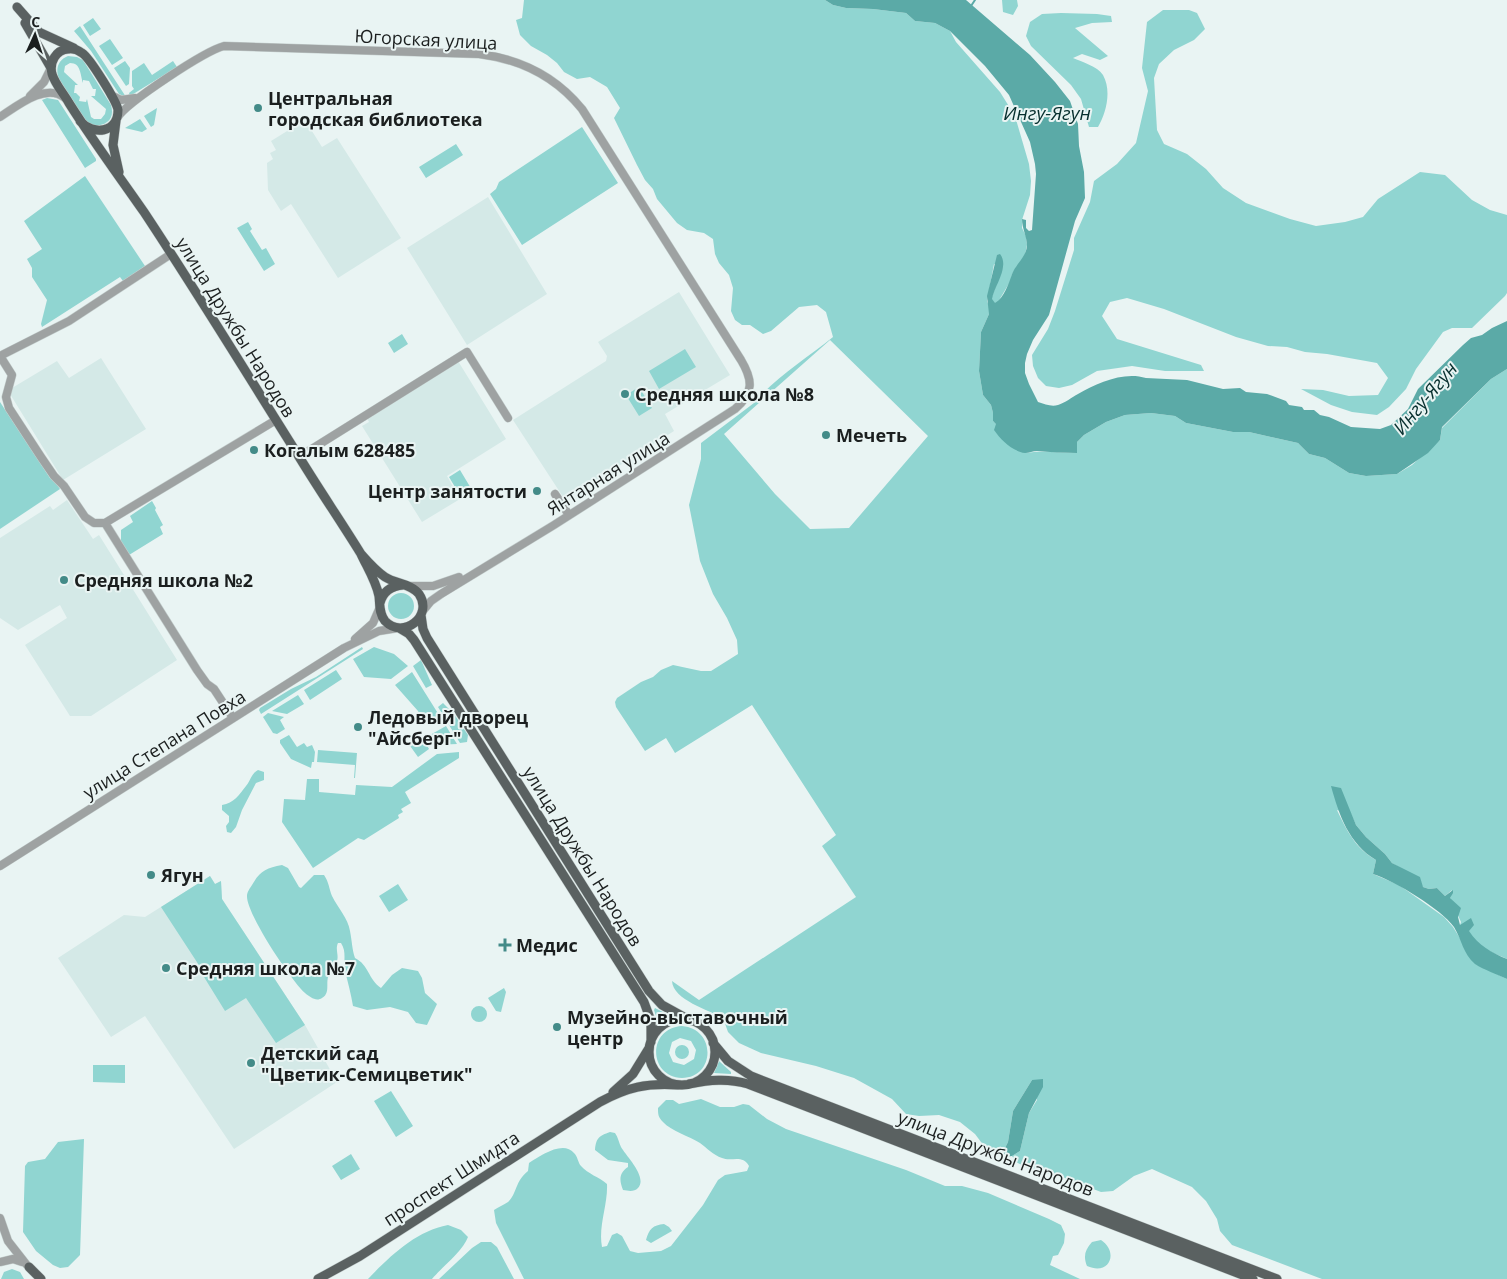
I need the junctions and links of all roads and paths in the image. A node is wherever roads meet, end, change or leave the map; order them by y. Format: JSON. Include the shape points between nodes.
{"nodes":[{"id":1,"x":14,"y":4,"type":"edge"},
{"id":2,"x":80,"y":51,"type":"junction"},
{"id":3,"x":51,"y":68,"type":"junction"},
{"id":4,"x":111,"y":95,"type":"junction"},
{"id":5,"x":142,"y":96,"type":"junction"},
{"id":6,"x":25,"y":101,"type":"junction"},
{"id":7,"x":68,"y":101,"type":"junction"},
{"id":8,"x":0,"y":117,"type":"edge"},
{"id":9,"x":116,"y":118,"type":"junction"},
{"id":10,"x":80,"y":121,"type":"junction"},
{"id":11,"x":122,"y":179,"type":"junction"},
{"id":12,"x":171,"y":254,"type":"junction"},
{"id":13,"x":0,"y":356,"type":"edge"},
{"id":14,"x":749,"y":394,"type":"joint"},
{"id":15,"x":508,"y":418,"type":"dead end"},
{"id":16,"x":276,"y":420,"type":"junction"},
{"id":17,"x":299,"y":457,"type":"junction"},
{"id":18,"x":556,"y":494,"type":"dead end"},
{"id":19,"x":569,"y":516,"type":"junction"},
{"id":20,"x":105,"y":523,"type":"junction"},
{"id":21,"x":360,"y":554,"type":"junction"},
{"id":22,"x":477,"y":570,"type":"junction"},
{"id":23,"x":405,"y":585,"type":"junction"},
{"id":24,"x":380,"y":606,"type":"junction"},
{"id":25,"x":422,"y":613,"type":"junction"},
{"id":26,"x":398,"y":628,"type":"junction"},
{"id":27,"x":344,"y":648,"type":"junction"},
{"id":28,"x":233,"y":718,"type":"junction"},
{"id":29,"x":0,"y":866,"type":"edge"},
{"id":30,"x":691,"y":1021,"type":"junction"},
{"id":31,"x":713,"y":1042,"type":"junction"},
{"id":32,"x":650,"y":1044,"type":"junction"},
{"id":33,"x":689,"y":1084,"type":"junction"},
{"id":34,"x":678,"y":1085,"type":"junction"},
{"id":35,"x":600,"y":1102,"type":"junction"},
{"id":36,"x":0,"y":1218,"type":"edge"},
{"id":37,"x":0,"y":1262,"type":"edge"},
{"id":38,"x":28,"y":1266,"type":"junction"},
{"id":39,"x":34,"y":1279,"type":"edge"},
{"id":40,"x":41,"y":1279,"type":"edge"},
{"id":41,"x":318,"y":1279,"type":"edge"},
{"id":42,"x":1253,"y":1279,"type":"edge"},
{"id":43,"x":1277,"y":1279,"type":"edge"}],
"edges":[{"from":1,"to":2,"type":"main road","via":[[39,32]]},
{"from":1,"to":3,"type":"main road","name":"улица Дружбы Народов"},
{"from":2,"to":3,"type":"main road","via":[[60,51]]},
{"from":2,"to":4,"type":"main road"},
{"from":3,"to":6,"type":"street","via":[[44,82]]},
{"from":3,"to":7,"type":"main road","name":"улица Дружбы Народов"},
{"from":4,"to":5,"type":"street","via":[[125,100]]},
{"from":4,"to":9,"type":"main road","via":[[117,107]]},
{"from":5,"to":9,"type":"street","name":"Югорская улица","via":[[126,106]]},
{"from":5,"to":14,"type":"street","name":"Югорская улица","via":[[208,53],[228,46],[479,54],[529,67],[570,95],[589,117],[746,369],[750,380]]},
{"from":6,"to":7,"type":"street","via":[[47,92],[58,93]]},
{"from":6,"to":8,"type":"street"},
{"from":7,"to":10,"type":"main road","name":"улица Дружбы Народов"},
{"from":9,"to":10,"type":"main road","via":[[109,128],[99,131]]},
{"from":9,"to":11,"type":"main road","via":[[113,145]]},
{"from":10,"to":11,"type":"main road","name":"улица Дружбы Народов"},
{"from":11,"to":12,"type":"main road","name":"улица Дружбы Народов"},
{"from":12,"to":13,"type":"street","via":[[69,321]]},
{"from":12,"to":16,"type":"main road","name":"улица Дружбы Народов"},
{"from":13,"to":20,"type":"street","via":[[12,375],[6,397],[9,408],[85,517],[94,523]]},
{"from":14,"to":19,"type":"street","name":"Янтарная улица","via":[[735,409]]},
{"from":15,"to":17,"type":"street","via":[[467,352]]},
{"from":16,"to":17,"type":"main road","name":"улица Дружбы Народов"},
{"from":16,"to":20,"type":"street"},
{"from":17,"to":21,"type":"main road","name":"улица Дружбы Народов"},
{"from":18,"to":19,"type":"street"},
{"from":19,"to":22,"type":"street","name":"Янтарная улица"},
{"from":20,"to":28,"type":"street","via":[[197,670]]},
{"from":21,"to":23,"type":"main road","via":[[384,577]]},
{"from":21,"to":24,"type":"main road","via":[[375,583]]},
{"from":22,"to":23,"type":"street","via":[[440,584],[424,587]]},
{"from":22,"to":25,"type":"street","via":[[435,598]]},
{"from":23,"to":24,"type":"main road","via":[[386,591]]},
{"from":23,"to":25,"type":"main road","via":[[420,595]]},
{"from":24,"to":26,"type":"main road","via":[[385,621]]},
{"from":24,"to":27,"type":"street","via":[[370,626]]},
{"from":25,"to":26,"type":"main road","via":[[413,625]]},
{"from":25,"to":30,"type":"main road","name":"улица Дружбы Народов","via":[[427,638],[649,991],[662,1005]]},
{"from":26,"to":27,"type":"street","via":[[379,631]]},
{"from":26,"to":32,"type":"main road","name":"улица Дружбы Народов","via":[[414,640],[644,1002],[651,1022]]},
{"from":27,"to":28,"type":"street","name":"улица Степана Повха"},
{"from":28,"to":29,"type":"street","name":"улица Степана Повха"},
{"from":30,"to":31,"type":"main road","via":[[706,1030]]},
{"from":30,"to":32,"type":"main road","via":[[666,1023]]},
{"from":31,"to":33,"type":"main road","via":[[715,1053],[711,1067],[702,1078]]},
{"from":31,"to":43,"type":"main road","name":"улица Дружбы Народов","via":[[728,1061],[751,1076]]},
{"from":32,"to":34,"type":"main road","via":[[650,1060],[656,1073]]},
{"from":32,"to":35,"type":"main road","name":"проспект Шмидта","via":[[633,1074]]},
{"from":33,"to":34,"type":"main road"},
{"from":33,"to":42,"type":"main road","name":"улица Дружбы Народов","via":[[715,1080],[748,1084]]},
{"from":34,"to":35,"type":"main road","name":"проспект Шмидта","via":[[640,1085]]},
{"from":35,"to":41,"type":"main road","name":"проспект Шмидта","via":[[360,1256]]},
{"from":36,"to":38,"type":"street","via":[[8,1241]]},
{"from":37,"to":38,"type":"street","via":[[12,1259]]},
{"from":38,"to":39,"type":"street"},
{"from":38,"to":40,"type":"main road"}]}
